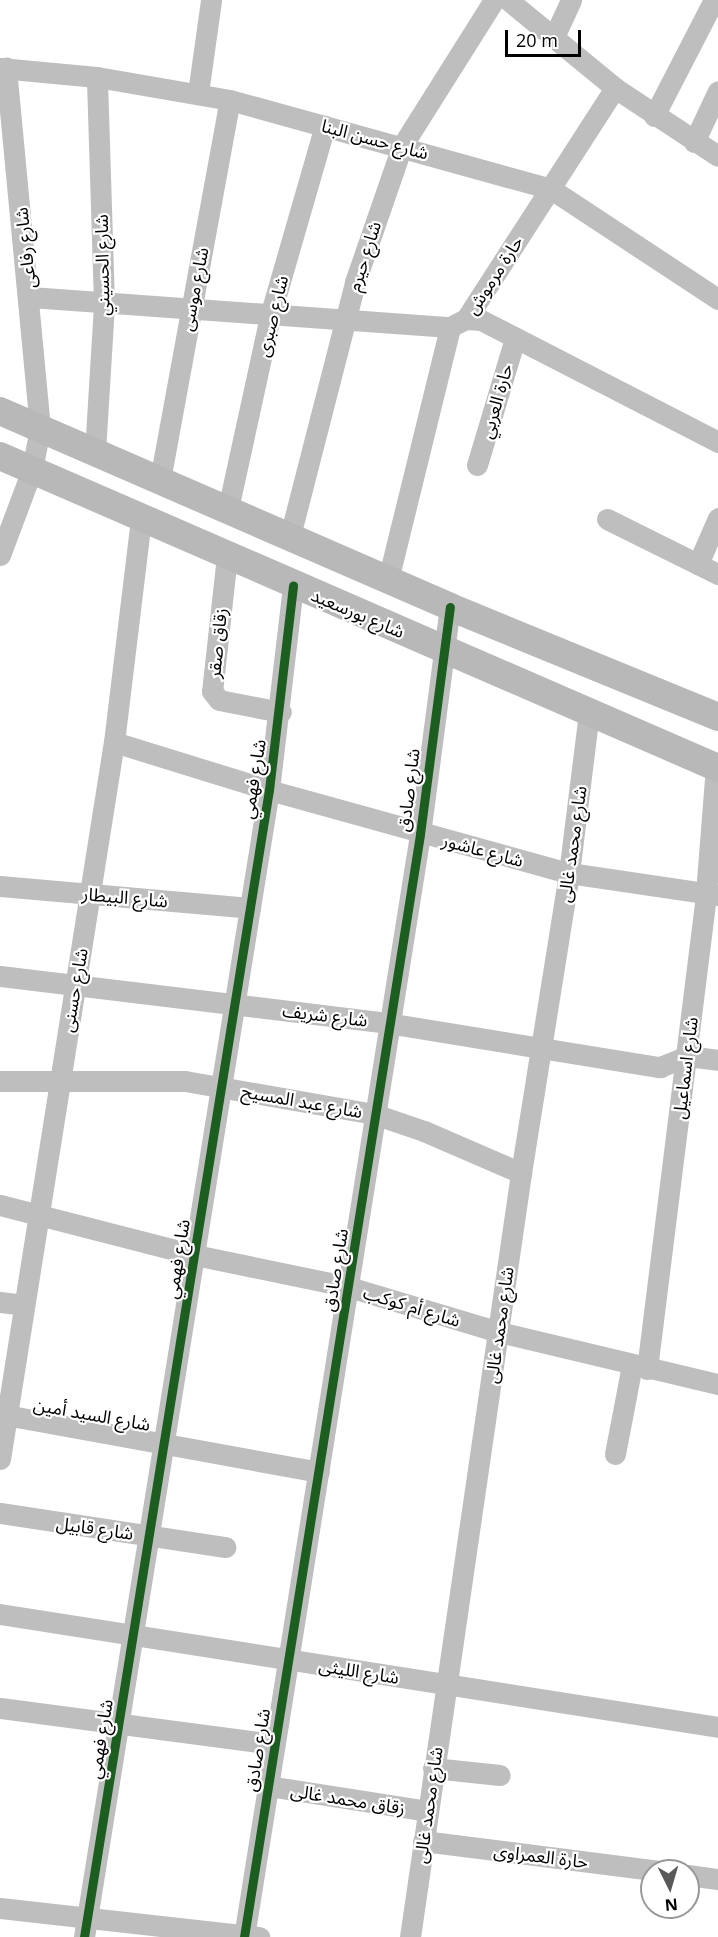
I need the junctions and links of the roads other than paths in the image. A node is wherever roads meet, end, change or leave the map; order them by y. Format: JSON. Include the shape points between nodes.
{"nodes":[{"id":1,"x":211,"y":0,"type":"edge"},
{"id":2,"x":494,"y":0,"type":"edge"},
{"id":3,"x":508,"y":0,"type":"edge"},
{"id":4,"x":571,"y":0,"type":"edge"},
{"id":5,"x":714,"y":0,"type":"edge"},
{"id":6,"x":554,"y":37,"type":"junction"},
{"id":7,"x":3,"y":68,"type":"edge"},
{"id":8,"x":97,"y":77,"type":"junction"},
{"id":9,"x":615,"y":88,"type":"junction"},
{"id":10,"x":718,"y":91,"type":"edge"},
{"id":11,"x":198,"y":93,"type":"junction"},
{"id":12,"x":230,"y":100,"type":"junction"},
{"id":13,"x":654,"y":116,"type":"junction"},
{"id":14,"x":325,"y":126,"type":"junction"},
{"id":15,"x":694,"y":142,"type":"junction"},
{"id":16,"x":402,"y":146,"type":"junction"},
{"id":17,"x":718,"y":156,"type":"edge"},
{"id":18,"x":551,"y":189,"type":"junction"},
{"id":19,"x":30,"y":297,"type":"junction"},
{"id":20,"x":718,"y":299,"type":"edge"},
{"id":21,"x":104,"y":303,"type":"junction"},
{"id":22,"x":190,"y":309,"type":"junction"},
{"id":23,"x":270,"y":316,"type":"junction"},
{"id":24,"x":344,"y":322,"type":"junction"},
{"id":25,"x":458,"y":323,"type":"junction"},
{"id":26,"x":515,"y":338,"type":"junction"},
{"id":27,"x":0,"y":411,"type":"edge"},
{"id":28,"x":40,"y":428,"type":"junction"},
{"id":29,"x":718,"y":442,"type":"edge"},
{"id":30,"x":95,"y":452,"type":"junction"},
{"id":31,"x":0,"y":456,"type":"edge"},
{"id":32,"x":477,"y":465,"type":"dead end"},
{"id":33,"x":32,"y":470,"type":"junction"},
{"id":34,"x":160,"y":480,"type":"junction"},
{"id":35,"x":228,"y":509,"type":"junction"},
{"id":36,"x":718,"y":518,"type":"edge"},
{"id":37,"x":141,"y":519,"type":"junction"},
{"id":38,"x":607,"y":519,"type":"dead end"},
{"id":39,"x":290,"y":536,"type":"junction"},
{"id":40,"x":0,"y":555,"type":"edge"},
{"id":41,"x":227,"y":556,"type":"junction"},
{"id":42,"x":698,"y":564,"type":"junction"},
{"id":43,"x":718,"y":574,"type":"edge"},
{"id":44,"x":388,"y":579,"type":"junction"},
{"id":45,"x":293,"y":585,"type":"junction"},
{"id":46,"x":450,"y":607,"type":"junction"},
{"id":47,"x":442,"y":649,"type":"junction"},
{"id":48,"x":281,"y":712,"type":"junction"},
{"id":49,"x":589,"y":712,"type":"junction"},
{"id":50,"x":718,"y":717,"type":"edge"},
{"id":51,"x":114,"y":742,"type":"junction"},
{"id":52,"x":717,"y":768,"type":"edge"},
{"id":53,"x":269,"y":790,"type":"junction"},
{"id":54,"x":420,"y":834,"type":"junction"},
{"id":55,"x":569,"y":873,"type":"junction"},
{"id":56,"x":0,"y":886,"type":"edge"},
{"id":57,"x":90,"y":894,"type":"junction"},
{"id":58,"x":712,"y":894,"type":"edge"},
{"id":59,"x":250,"y":908,"type":"junction"},
{"id":60,"x":0,"y":976,"type":"edge"},
{"id":61,"x":75,"y":985,"type":"junction"},
{"id":62,"x":234,"y":1003,"type":"junction"},
{"id":63,"x":387,"y":1023,"type":"junction"},
{"id":64,"x":540,"y":1048,"type":"junction"},
{"id":65,"x":687,"y":1056,"type":"junction"},
{"id":66,"x":718,"y":1060,"type":"edge"},
{"id":67,"x":0,"y":1081,"type":"edge"},
{"id":68,"x":58,"y":1082,"type":"junction"},
{"id":69,"x":220,"y":1087,"type":"junction"},
{"id":70,"x":374,"y":1114,"type":"junction"},
{"id":71,"x":521,"y":1173,"type":"junction"},
{"id":72,"x":0,"y":1205,"type":"edge"},
{"id":73,"x":39,"y":1214,"type":"junction"},
{"id":74,"x":195,"y":1254,"type":"junction"},
{"id":75,"x":349,"y":1287,"type":"junction"},
{"id":76,"x":0,"y":1302,"type":"edge"},
{"id":77,"x":24,"y":1305,"type":"junction"},
{"id":78,"x":498,"y":1332,"type":"junction"},
{"id":79,"x":640,"y":1367,"type":"junction"},
{"id":80,"x":718,"y":1384,"type":"edge"},
{"id":81,"x":3,"y":1414,"type":"edge"},
{"id":82,"x":166,"y":1444,"type":"junction"},
{"id":83,"x":615,"y":1454,"type":"dead end"},
{"id":84,"x":0,"y":1459,"type":"edge"},
{"id":85,"x":319,"y":1472,"type":"junction"},
{"id":86,"x":0,"y":1513,"type":"edge"},
{"id":87,"x":150,"y":1536,"type":"junction"},
{"id":88,"x":225,"y":1547,"type":"dead end"},
{"id":89,"x":0,"y":1614,"type":"edge"},
{"id":90,"x":134,"y":1635,"type":"junction"},
{"id":91,"x":289,"y":1660,"type":"junction"},
{"id":92,"x":444,"y":1684,"type":"junction"},
{"id":93,"x":0,"y":1708,"type":"edge"},
{"id":94,"x":119,"y":1723,"type":"junction"},
{"id":95,"x":718,"y":1727,"type":"edge"},
{"id":96,"x":275,"y":1744,"type":"junction"},
{"id":97,"x":433,"y":1768,"type":"junction"},
{"id":98,"x":500,"y":1775,"type":"dead end"},
{"id":99,"x":268,"y":1786,"type":"junction"},
{"id":100,"x":427,"y":1811,"type":"junction"},
{"id":101,"x":423,"y":1841,"type":"junction"},
{"id":102,"x":640,"y":1869,"type":"edge"},
{"id":103,"x":700,"y":1876,"type":"edge"},
{"id":104,"x":718,"y":1878,"type":"edge"},
{"id":105,"x":0,"y":1908,"type":"edge"},
{"id":106,"x":85,"y":1927,"type":"edge"},
{"id":107,"x":249,"y":1936,"type":"edge"},
{"id":108,"x":410,"y":1937,"type":"edge"}],
"edges":[{"from":1,"to":11,"type":"street"},
{"from":2,"to":16,"type":"street","name":"شارع حيرم"},
{"from":3,"to":6,"type":"street"},
{"from":4,"to":6,"type":"street"},
{"from":5,"to":13,"type":"street"},
{"from":6,"to":9,"type":"street"},
{"from":7,"to":8,"type":"street","name":"شارع حسن البنا"},
{"from":7,"to":19,"type":"street","name":"شارع رفاعى"},
{"from":8,"to":11,"type":"street","name":"شارع حسن البنا"},
{"from":8,"to":21,"type":"street","name":"شارع الحسيني"},
{"from":9,"to":13,"type":"street"},
{"from":9,"to":18,"type":"street","name":"حارة مرموش"},
{"from":10,"to":15,"type":"street"},
{"from":11,"to":12,"type":"street","name":"شارع حسن البنا"},
{"from":12,"to":14,"type":"street","name":"شارع حسن البنا"},
{"from":12,"to":22,"type":"street","name":"شارع موسى"},
{"from":13,"to":15,"type":"street"},
{"from":14,"to":16,"type":"street","name":"شارع حسن البنا"},
{"from":14,"to":23,"type":"street","name":"شارع صبرى"},
{"from":15,"to":17,"type":"street"},
{"from":16,"to":18,"type":"street","name":"شارع حسن البنا"},
{"from":16,"to":24,"type":"street","name":"شارع حيرم"},
{"from":18,"to":20,"type":"street","name":"شارع حسن البنا"},
{"from":18,"to":25,"type":"street","name":"حارة مرموش"},
{"from":19,"to":21,"type":"street"},
{"from":19,"to":28,"type":"street","name":"شارع رفاعى"},
{"from":21,"to":22,"type":"street"},
{"from":21,"to":30,"type":"street","name":"شارع الحسيني"},
{"from":22,"to":23,"type":"street"},
{"from":22,"to":34,"type":"street","name":"شارع موسى"},
{"from":23,"to":24,"type":"street"},
{"from":23,"to":35,"type":"street","name":"شارع صبرى"},
{"from":24,"to":25,"type":"street"},
{"from":24,"to":39,"type":"street","name":"شارع حيرم"},
{"from":25,"to":26,"type":"street","via":[[481,320]]},
{"from":25,"to":44,"type":"street","name":"حارة مرموش"},
{"from":26,"to":29,"type":"street"},
{"from":26,"to":32,"type":"street","name":"حارة العربي"},
{"from":27,"to":28,"type":"street"},
{"from":28,"to":30,"type":"street"},
{"from":28,"to":33,"type":"street","name":"شارع رفاعى"},
{"from":30,"to":34,"type":"street"},
{"from":31,"to":33,"type":"street","name":"شارع بورسعيد"},
{"from":33,"to":37,"type":"street","name":"شارع بورسعيد"},
{"from":33,"to":40,"type":"street","name":"شارع رفاعى"},
{"from":34,"to":35,"type":"street"},
{"from":35,"to":39,"type":"street"},
{"from":36,"to":42,"type":"street"},
{"from":37,"to":41,"type":"street","name":"شارع بورسعيد"},
{"from":37,"to":51,"type":"street","name":"شارع حسنى"},
{"from":38,"to":42,"type":"street"},
{"from":39,"to":44,"type":"street"},
{"from":41,"to":45,"type":"street","name":"شارع بورسعيد"},
{"from":41,"to":48,"type":"street","name":"زقاق صقر","via":[[212,692],[219,700]]},
{"from":42,"to":43,"type":"street"},
{"from":44,"to":46,"type":"street"},
{"from":45,"to":47,"type":"street","name":"شارع بورسعيد"},
{"from":45,"to":48,"type":"street","name":"شارع فهمي"},
{"from":46,"to":47,"type":"street","name":"شارع صادق"},
{"from":46,"to":50,"type":"street"},
{"from":47,"to":49,"type":"street","name":"شارع بورسعيد"},
{"from":47,"to":54,"type":"street","name":"شارع صادق"},
{"from":48,"to":53,"type":"street","name":"شارع فهمي"},
{"from":49,"to":52,"type":"street","name":"شارع بورسعيد"},
{"from":49,"to":55,"type":"street","name":"شارع محمد غالى"},
{"from":51,"to":53,"type":"street","name":"شارع عاشور"},
{"from":51,"to":57,"type":"street","name":"شارع حسنى"},
{"from":52,"to":58,"type":"street","name":"شارع اسماعيل"},
{"from":53,"to":54,"type":"street","name":"شارع عاشور"},
{"from":53,"to":59,"type":"street","name":"شارع فهمي"},
{"from":54,"to":55,"type":"street","name":"شارع عاشور"},
{"from":54,"to":63,"type":"street","name":"شارع صادق"},
{"from":55,"to":58,"type":"street","name":"شارع عاشور"},
{"from":55,"to":64,"type":"street","name":"شارع محمد غالى"},
{"from":56,"to":57,"type":"street","name":"شارع البيطار"},
{"from":57,"to":59,"type":"street","name":"شارع البيطار"},
{"from":57,"to":61,"type":"street","name":"شارع حسنى"},
{"from":58,"to":65,"type":"street","name":"شارع اسماعيل"},
{"from":59,"to":62,"type":"street","name":"شارع فهمي"},
{"from":60,"to":61,"type":"street","name":"شارع شريف"},
{"from":61,"to":62,"type":"street","name":"شارع شريف"},
{"from":61,"to":68,"type":"street","name":"شارع حسنى"},
{"from":62,"to":63,"type":"street","name":"شارع شريف"},
{"from":62,"to":69,"type":"street","name":"شارع فهمي"},
{"from":63,"to":64,"type":"street","name":"شارع شريف"},
{"from":63,"to":70,"type":"street","name":"شارع صادق"},
{"from":64,"to":65,"type":"street","name":"شارع شريف","via":[[660,1067]]},
{"from":64,"to":71,"type":"street","name":"شارع محمد غالى"},
{"from":65,"to":66,"type":"street","name":"شارع شريف"},
{"from":65,"to":79,"type":"street","name":"شارع اسماعيل"},
{"from":67,"to":68,"type":"street","name":"شارع عبد المسيح"},
{"from":68,"to":69,"type":"street","name":"شارع عبد المسيح","via":[[185,1080]]},
{"from":68,"to":73,"type":"street","name":"شارع حسنى"},
{"from":69,"to":70,"type":"street","name":"شارع عبد المسيح"},
{"from":69,"to":74,"type":"street","name":"شارع فهمي"},
{"from":70,"to":71,"type":"street","name":"شارع عبد المسيح"},
{"from":70,"to":75,"type":"street","name":"شارع صادق"},
{"from":71,"to":78,"type":"street","name":"شارع محمد غالى"},
{"from":72,"to":73,"type":"street","name":"شارع أم كوكب"},
{"from":73,"to":74,"type":"street","name":"شارع أم كوكب"},
{"from":73,"to":77,"type":"street","name":"شارع حسنى"},
{"from":74,"to":75,"type":"street","name":"شارع أم كوكب"},
{"from":74,"to":82,"type":"street","name":"شارع فهمي"},
{"from":75,"to":78,"type":"street","name":"شارع أم كوكب"},
{"from":75,"to":85,"type":"street","name":"شارع صادق"},
{"from":76,"to":77,"type":"street"},
{"from":77,"to":81,"type":"street","name":"شارع حسنى"},
{"from":78,"to":79,"type":"street","name":"شارع أم كوكب"},
{"from":78,"to":92,"type":"street","name":"شارع محمد غالى"},
{"from":79,"to":80,"type":"street","name":"شارع أم كوكب"},
{"from":79,"to":83,"type":"street","name":"شارع اسماعيل"},
{"from":81,"to":82,"type":"street","name":"شارع السيد أمين"},
{"from":81,"to":84,"type":"street","name":"شارع حسنى"},
{"from":82,"to":85,"type":"street","name":"شارع السيد أمين"},
{"from":82,"to":87,"type":"street","name":"شارع فهمي"},
{"from":85,"to":91,"type":"street","name":"شارع صادق"},
{"from":86,"to":87,"type":"street","name":"شارع قابيل"},
{"from":87,"to":88,"type":"street","name":"شارع قابيل"},
{"from":87,"to":90,"type":"street","name":"شارع فهمي"},
{"from":89,"to":90,"type":"street","name":"شارع الليثى"},
{"from":90,"to":91,"type":"street","name":"شارع الليثى"},
{"from":90,"to":94,"type":"street","name":"شارع فهمي"},
{"from":91,"to":92,"type":"street","name":"شارع الليثى"},
{"from":91,"to":96,"type":"street","name":"شارع صادق"},
{"from":92,"to":95,"type":"street","name":"شارع الليثى"},
{"from":92,"to":97,"type":"street","name":"شارع محمد غالى"},
{"from":93,"to":94,"type":"street"},
{"from":94,"to":96,"type":"street"},
{"from":94,"to":106,"type":"street","name":"شارع فهمي"},
{"from":96,"to":99,"type":"street","name":"شارع صادق"},
{"from":97,"to":98,"type":"street"},
{"from":97,"to":100,"type":"street","name":"شارع محمد غالى"},
{"from":99,"to":100,"type":"street","name":"زقاق محمد غالى"},
{"from":99,"to":107,"type":"street","name":"شارع صادق"},
{"from":100,"to":101,"type":"street","name":"شارع محمد غالى"},
{"from":101,"to":102,"type":"street","name":"حارة العمراوى"},
{"from":101,"to":108,"type":"street","name":"شارع محمد غالى"},
{"from":103,"to":104,"type":"street"},
{"from":105,"to":106,"type":"street"},
{"from":106,"to":107,"type":"street"}]}
